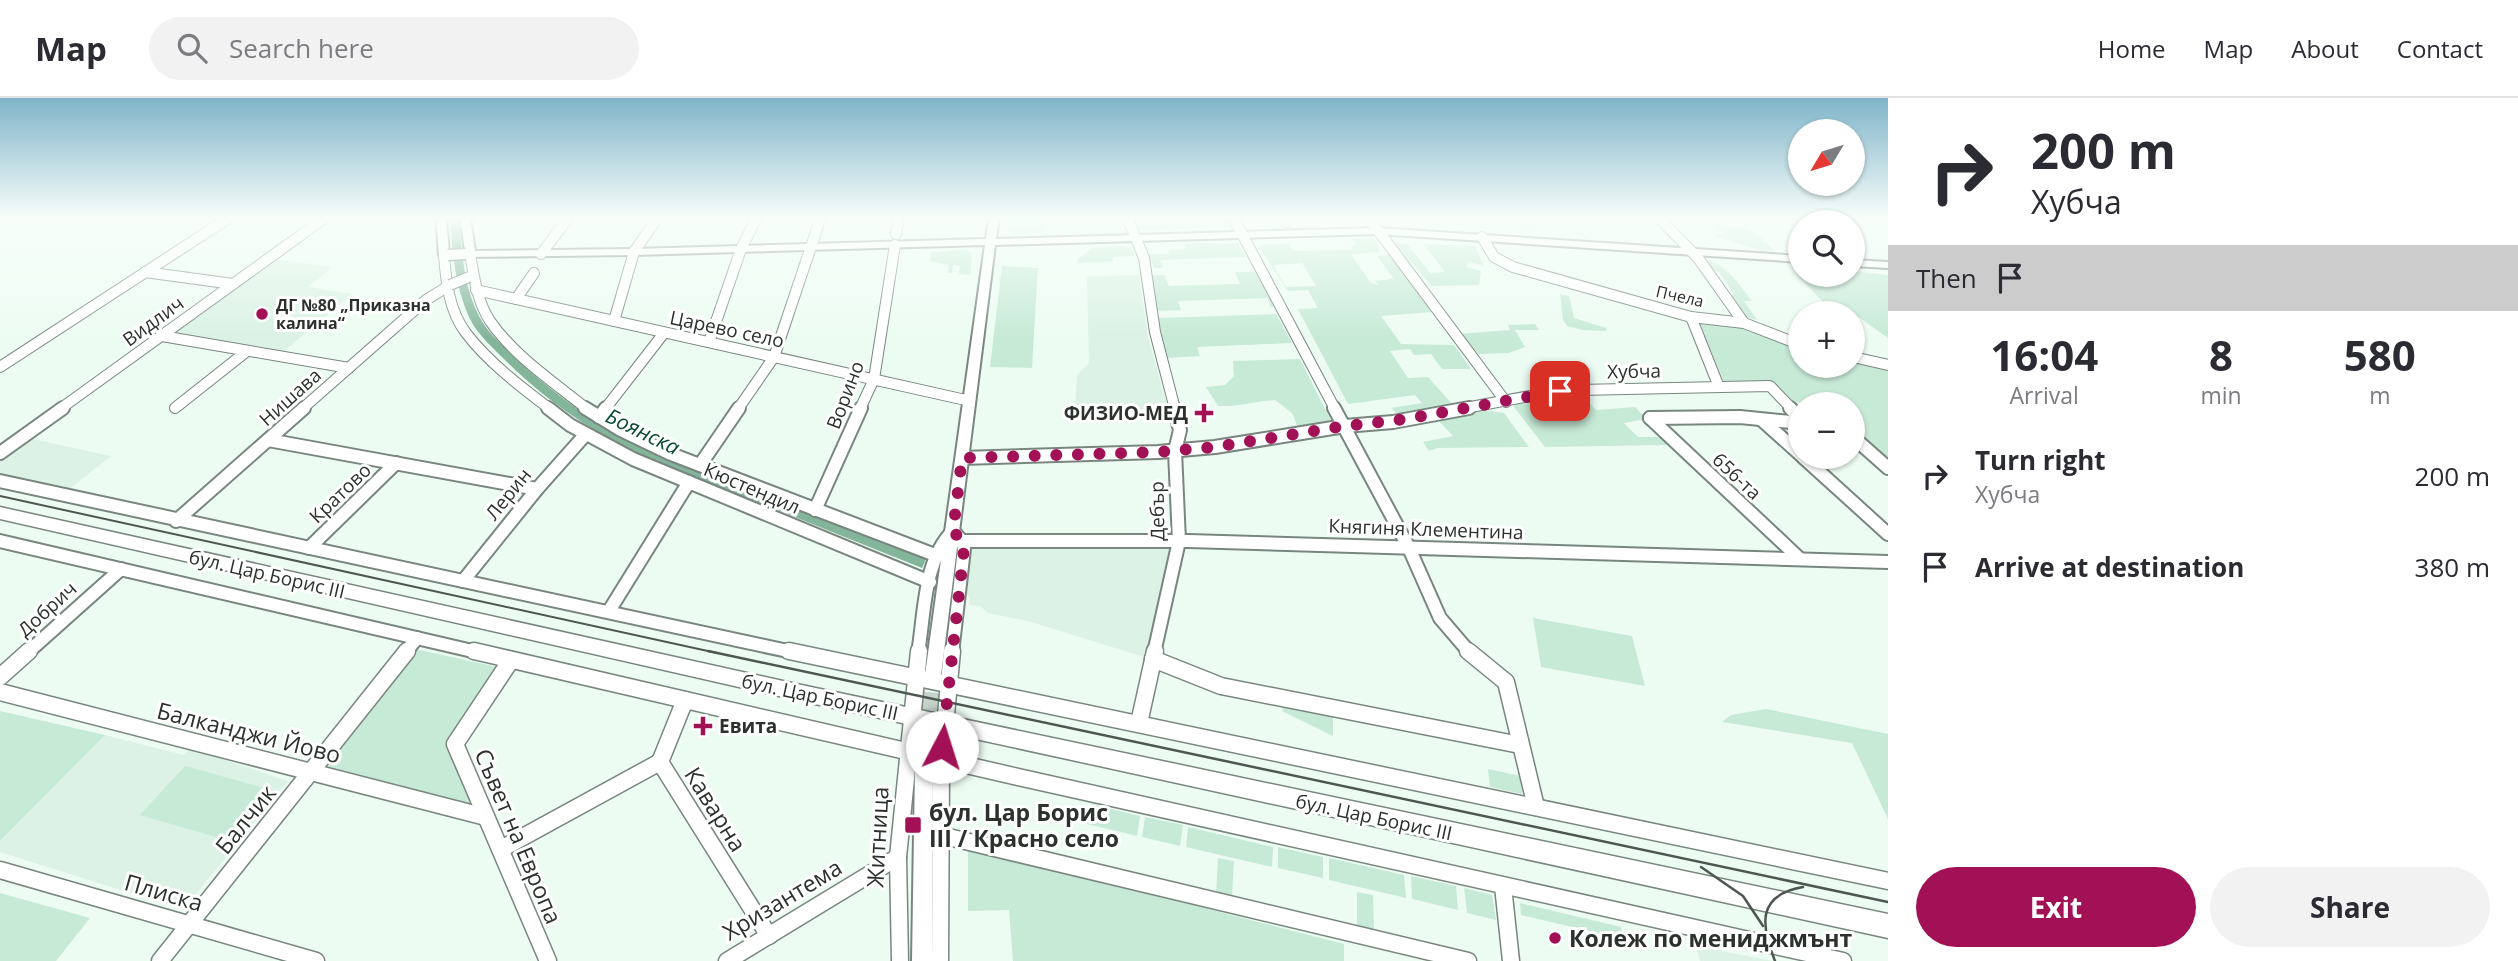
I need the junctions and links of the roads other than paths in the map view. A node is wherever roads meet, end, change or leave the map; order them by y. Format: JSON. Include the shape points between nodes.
{"nodes":[{"id":1,"x":168,"y":257,"type":"edge"},
{"id":2,"x":271,"y":257,"type":"edge"},
{"id":3,"x":446,"y":257,"type":"edge"},
{"id":4,"x":468,"y":257,"type":"edge"},
{"id":5,"x":632,"y":257,"type":"edge"},
{"id":6,"x":738,"y":257,"type":"edge"},
{"id":7,"x":806,"y":257,"type":"edge"},
{"id":8,"x":893,"y":257,"type":"edge"},
{"id":9,"x":988,"y":257,"type":"edge"},
{"id":10,"x":1144,"y":257,"type":"edge"},
{"id":11,"x":1254,"y":257,"type":"edge"},
{"id":12,"x":1397,"y":257,"type":"edge"},
{"id":13,"x":1495,"y":257,"type":"edge"},
{"id":14,"x":1696,"y":257,"type":"edge"},
{"id":15,"x":1865,"y":264,"type":"edge"},
{"id":16,"x":1888,"y":265,"type":"edge"},
{"id":17,"x":145,"y":272,"type":"junction"},
{"id":18,"x":534,"y":273,"type":"dead end"},
{"id":19,"x":471,"y":277,"type":"junction"},
{"id":20,"x":233,"y":285,"type":"junction"},
{"id":21,"x":449,"y":285,"type":"junction"},
{"id":22,"x":476,"y":290,"type":"junction"},
{"id":23,"x":451,"y":297,"type":"junction"},
{"id":24,"x":516,"y":299,"type":"junction"},
{"id":25,"x":426,"y":300,"type":"junction"},
{"id":26,"x":1691,"y":317,"type":"junction"},
{"id":27,"x":614,"y":321,"type":"junction"},
{"id":28,"x":1744,"y":323,"type":"junction"},
{"id":29,"x":664,"y":333,"type":"junction"},
{"id":30,"x":162,"y":336,"type":"junction"},
{"id":31,"x":1788,"y":340,"type":"edge"},
{"id":32,"x":709,"y":342,"type":"junction"},
{"id":33,"x":247,"y":351,"type":"junction"},
{"id":34,"x":774,"y":357,"type":"junction"},
{"id":35,"x":1865,"y":360,"type":"edge"},
{"id":36,"x":1888,"y":365,"type":"edge"},
{"id":37,"x":0,"y":368,"type":"edge"},
{"id":38,"x":349,"y":368,"type":"junction"},
{"id":39,"x":874,"y":379,"type":"junction"},
{"id":40,"x":1767,"y":386,"type":"joint"},
{"id":41,"x":1719,"y":387,"type":"junction"},
{"id":42,"x":970,"y":401,"type":"junction"},
{"id":43,"x":1506,"y":402,"type":"junction"},
{"id":44,"x":1788,"y":406,"type":"edge"},
{"id":45,"x":175,"y":408,"type":"dead end"},
{"id":46,"x":599,"y":417,"type":"junction"},
{"id":47,"x":1762,"y":420,"type":"junction"},
{"id":48,"x":1788,"y":421,"type":"edge"},
{"id":49,"x":1345,"y":426,"type":"junction"},
{"id":50,"x":586,"y":435,"type":"junction"},
{"id":51,"x":268,"y":440,"type":"junction"},
{"id":52,"x":1788,"y":443,"type":"edge"},
{"id":53,"x":1865,"y":448,"type":"edge"},
{"id":54,"x":1175,"y":451,"type":"junction"},
{"id":55,"x":0,"y":453,"type":"edge"},
{"id":56,"x":962,"y":458,"type":"junction"},
{"id":57,"x":396,"y":463,"type":"junction"},
{"id":58,"x":700,"y":465,"type":"junction"},
{"id":59,"x":1888,"y":468,"type":"edge"},
{"id":60,"x":1816,"y":469,"type":"edge"},
{"id":61,"x":0,"y":481,"type":"edge"},
{"id":62,"x":688,"y":482,"type":"junction"},
{"id":63,"x":537,"y":489,"type":"junction"},
{"id":64,"x":815,"y":510,"type":"junction"},
{"id":65,"x":0,"y":513,"type":"edge"},
{"id":66,"x":176,"y":521,"type":"junction"},
{"id":67,"x":1888,"y":534,"type":"edge"},
{"id":68,"x":957,"y":536,"type":"junction"},
{"id":69,"x":0,"y":541,"type":"edge"},
{"id":70,"x":1179,"y":541,"type":"junction"},
{"id":71,"x":309,"y":548,"type":"junction"},
{"id":72,"x":1409,"y":548,"type":"junction"},
{"id":73,"x":935,"y":555,"type":"junction"},
{"id":74,"x":1800,"y":559,"type":"junction"},
{"id":75,"x":1888,"y":562,"type":"edge"},
{"id":76,"x":121,"y":569,"type":"junction"},
{"id":77,"x":463,"y":581,"type":"junction"},
{"id":78,"x":930,"y":582,"type":"junction"},
{"id":79,"x":609,"y":611,"type":"junction"},
{"id":80,"x":417,"y":638,"type":"junction"},
{"id":81,"x":1153,"y":659,"type":"junction"},
{"id":82,"x":512,"y":660,"type":"junction"},
{"id":83,"x":933,"y":674,"type":"tunnel mouth"},
{"id":84,"x":0,"y":677,"type":"edge"},
{"id":85,"x":915,"y":678,"type":"junction"},
{"id":86,"x":948,"y":685,"type":"junction"},
{"id":87,"x":0,"y":692,"type":"edge"},
{"id":88,"x":685,"y":700,"type":"junction"},
{"id":89,"x":911,"y":716,"type":"junction"},
{"id":90,"x":945,"y":723,"type":"junction"},
{"id":91,"x":1139,"y":723,"type":"junction"},
{"id":92,"x":1520,"y":745,"type":"junction"},
{"id":93,"x":907,"y":750,"type":"junction"},
{"id":94,"x":942,"y":758,"type":"junction"},
{"id":95,"x":660,"y":762,"type":"junction"},
{"id":96,"x":924,"y":768,"type":"tunnel mouth"},
{"id":97,"x":311,"y":772,"type":"junction"},
{"id":98,"x":1535,"y":807,"type":"junction"},
{"id":99,"x":486,"y":817,"type":"junction"},
{"id":100,"x":940,"y":835,"type":"junction"},
{"id":101,"x":500,"y":849,"type":"junction"},
{"id":102,"x":898,"y":857,"type":"junction"},
{"id":103,"x":0,"y":870,"type":"edge"},
{"id":104,"x":1888,"y":881,"type":"edge"},
{"id":105,"x":1503,"y":886,"type":"junction"},
{"id":106,"x":189,"y":925,"type":"junction"},
{"id":107,"x":1888,"y":926,"type":"edge"},
{"id":108,"x":768,"y":936,"type":"junction"},
{"id":109,"x":160,"y":961,"type":"edge"},
{"id":110,"x":316,"y":961,"type":"edge"},
{"id":111,"x":548,"y":961,"type":"edge"},
{"id":112,"x":727,"y":961,"type":"edge"},
{"id":113,"x":900,"y":961,"type":"edge"},
{"id":114,"x":922,"y":961,"type":"edge"},
{"id":115,"x":940,"y":961,"type":"edge"},
{"id":116,"x":1468,"y":961,"type":"edge"},
{"id":117,"x":1511,"y":961,"type":"edge"},
{"id":118,"x":1843,"y":961,"type":"edge"}],
"edges":[{"from":1,"to":17,"type":"street"},
{"from":2,"to":20,"type":"street","name":"Видлич"},
{"from":3,"to":21,"type":"street","name":"Кюстендил"},
{"from":4,"to":19,"type":"street","name":"Кюстендил"},
{"from":5,"to":27,"type":"street"},
{"from":6,"to":32,"type":"street"},
{"from":7,"to":34,"type":"street"},
{"from":8,"to":39,"type":"street","name":"Ворино"},
{"from":9,"to":42,"type":"street"},
{"from":10,"to":54,"type":"street","name":"Дебър","via":[[1155,332],[1179,425]]},
{"from":11,"to":49,"type":"street"},
{"from":12,"to":43,"type":"street"},
{"from":13,"to":26,"type":"street","name":"Пчела","via":[[1513,267]]},
{"from":14,"to":28,"type":"street"},
{"from":15,"to":16,"type":"street"},
{"from":17,"to":20,"type":"street"},
{"from":17,"to":37,"type":"street"},
{"from":18,"to":24,"type":"street"},
{"from":19,"to":21,"type":"street","name":"Нишава","bridge":true},
{"from":19,"to":22,"type":"street","name":"Кюстендил"},
{"from":20,"to":30,"type":"street","name":"Видлич"},
{"from":21,"to":23,"type":"street","name":"Кюстендил"},
{"from":21,"to":25,"type":"street","name":"Нишава"},
{"from":22,"to":24,"type":"street","name":"Царево село"},
{"from":22,"to":46,"type":"street","name":"Кюстендил","via":[[500,335]]},
{"from":23,"to":25,"type":"street"},
{"from":23,"to":50,"type":"street","name":"Кюстендил","via":[[460,323],[482,352],[544,406]]},
{"from":24,"to":27,"type":"street","name":"Царево село"},
{"from":25,"to":38,"type":"street","name":"Нишава"},
{"from":26,"to":28,"type":"street","name":"Пчела"},
{"from":26,"to":41,"type":"street"},
{"from":27,"to":29,"type":"street","name":"Царево село"},
{"from":28,"to":31,"type":"street","name":"Пчела"},
{"from":29,"to":32,"type":"street","name":"Царево село"},
{"from":29,"to":46,"type":"street"},
{"from":30,"to":33,"type":"street"},
{"from":30,"to":55,"type":"street","name":"Видлич"},
{"from":32,"to":34,"type":"street","name":"Царево село"},
{"from":33,"to":38,"type":"street"},
{"from":33,"to":45,"type":"street"},
{"from":34,"to":39,"type":"street","name":"Царево село"},
{"from":34,"to":58,"type":"street"},
{"from":35,"to":36,"type":"street"},
{"from":38,"to":51,"type":"street","name":"Нишава"},
{"from":39,"to":42,"type":"street","name":"Царево село"},
{"from":39,"to":64,"type":"street","name":"Ворино"},
{"from":40,"to":41,"type":"street","name":"Хубча"},
{"from":40,"to":44,"type":"street"},
{"from":41,"to":43,"type":"street","name":"Хубча","via":[[1578,390]]},
{"from":42,"to":56,"type":"street"},
{"from":43,"to":49,"type":"street","name":"Хубча"},
{"from":46,"to":58,"type":"street","name":"Кюстендил"},
{"from":47,"to":48,"type":"street"},
{"from":47,"to":52,"type":"street"},
{"from":47,"to":74,"type":"street","name":"656-та","via":[[1650,418]]},
{"from":49,"to":54,"type":"street","name":"Хубча"},
{"from":49,"to":72,"type":"street"},
{"from":50,"to":62,"type":"street","name":"Кюстендил"},
{"from":50,"to":63,"type":"street","name":"Лерин"},
{"from":51,"to":57,"type":"street"},
{"from":51,"to":66,"type":"street","name":"Нишава"},
{"from":53,"to":59,"type":"street"},
{"from":54,"to":56,"type":"street","name":"Хубча"},
{"from":54,"to":70,"type":"street","name":"Дебър"},
{"from":56,"to":68,"type":"street"},
{"from":57,"to":63,"type":"street"},
{"from":57,"to":71,"type":"street","name":"Кратово"},
{"from":58,"to":64,"type":"street","name":"Кюстендил"},
{"from":60,"to":67,"type":"street"},
{"from":61,"to":66,"type":"street","name":"бул. Цар Борис III"},
{"from":62,"to":78,"type":"street","name":"Кюстендил"},
{"from":62,"to":79,"type":"street"},
{"from":63,"to":77,"type":"street","name":"Лерин"},
{"from":64,"to":73,"type":"street","name":"Кюстендил"},
{"from":65,"to":89,"type":"main road","name":"бул. Цар Борис III"},
{"from":66,"to":71,"type":"street","name":"бул. Цар Борис III"},
{"from":68,"to":70,"type":"street","name":"Княгиня Клементина"},
{"from":68,"to":73,"type":"street"},
{"from":68,"to":83,"type":"street"},
{"from":68,"to":86,"type":"street","via":[[964,549]]},
{"from":69,"to":76,"type":"street","name":"бул. Цар Борис III"},
{"from":70,"to":72,"type":"street","name":"Княгиня Клементина"},
{"from":70,"to":81,"type":"street","name":"Дебър"},
{"from":71,"to":77,"type":"street","name":"бул. Цар Борис III"},
{"from":72,"to":74,"type":"street","name":"Княгиня Клементина"},
{"from":72,"to":92,"type":"street","via":[[1440,618],[1482,665],[1506,682]]},
{"from":73,"to":78,"type":"street","name":"Житница"},
{"from":74,"to":75,"type":"street","name":"Княгиня Клементина"},
{"from":76,"to":80,"type":"street","name":"бул. Цар Борис III"},
{"from":76,"to":84,"type":"street","name":"Добрич"},
{"from":77,"to":79,"type":"street","name":"бул. Цар Борис III"},
{"from":78,"to":85,"type":"street","name":"Житница"},
{"from":79,"to":85,"type":"street","name":"бул. Цар Борис III"},
{"from":80,"to":82,"type":"street","name":"бул. Цар Борис III"},
{"from":80,"to":97,"type":"street","name":"Балчик"},
{"from":81,"to":91,"type":"street","name":"Дебър"},
{"from":81,"to":92,"type":"street","via":[[1220,686]]},
{"from":82,"to":88,"type":"street","name":"бул. Цар Борис III"},
{"from":82,"to":99,"type":"street","name":"Съвет на Европа","via":[[455,744]]},
{"from":85,"to":86,"type":"street","name":"бул. Цар Борис III"},
{"from":85,"to":89,"type":"street","name":"Житница"},
{"from":86,"to":90,"type":"street"},
{"from":86,"to":91,"type":"street","name":"бул. Цар Борис III"},
{"from":87,"to":97,"type":"street","name":"Балканджи Йово"},
{"from":88,"to":93,"type":"street","name":"бул. Цар Борис III"},
{"from":88,"to":95,"type":"street","name":"Каварна"},
{"from":89,"to":90,"type":"main road","name":"бул. Цар Борис III"},
{"from":89,"to":93,"type":"street","name":"Житница"},
{"from":90,"to":94,"type":"street"},
{"from":90,"to":107,"type":"main road","name":"бул. Цар Борис III"},
{"from":91,"to":98,"type":"street","name":"бул. Цар Борис III"},
{"from":92,"to":98,"type":"street"},
{"from":93,"to":94,"type":"street","name":"бул. Цар Борис III"},
{"from":93,"to":102,"type":"street","name":"Житница"},
{"from":94,"to":100,"type":"street"},
{"from":94,"to":105,"type":"street","name":"бул. Цар Борис III"},
{"from":95,"to":101,"type":"street"},
{"from":95,"to":108,"type":"street","name":"Каварна"},
{"from":96,"to":114,"type":"street"},
{"from":97,"to":99,"type":"street","name":"Балканджи Йово"},
{"from":97,"to":106,"type":"street","name":"Балчик"},
{"from":98,"to":104,"type":"street","name":"бул. Цар Борис III"},
{"from":99,"to":101,"type":"street","name":"Съвет на Европа"},
{"from":100,"to":115,"type":"street"},
{"from":100,"to":116,"type":"street"},
{"from":101,"to":111,"type":"street","name":"Съвет на Европа"},
{"from":102,"to":108,"type":"street","name":"Хризантема"},
{"from":102,"to":113,"type":"street","name":"Житница"},
{"from":103,"to":106,"type":"street","name":"Плиска"},
{"from":105,"to":117,"type":"street"},
{"from":105,"to":118,"type":"street","name":"бул. Цар Борис III"},
{"from":106,"to":109,"type":"street","name":"Балчик"},
{"from":106,"to":110,"type":"street","name":"Плиска"},
{"from":108,"to":112,"type":"street","name":"Хризантема"}]}
